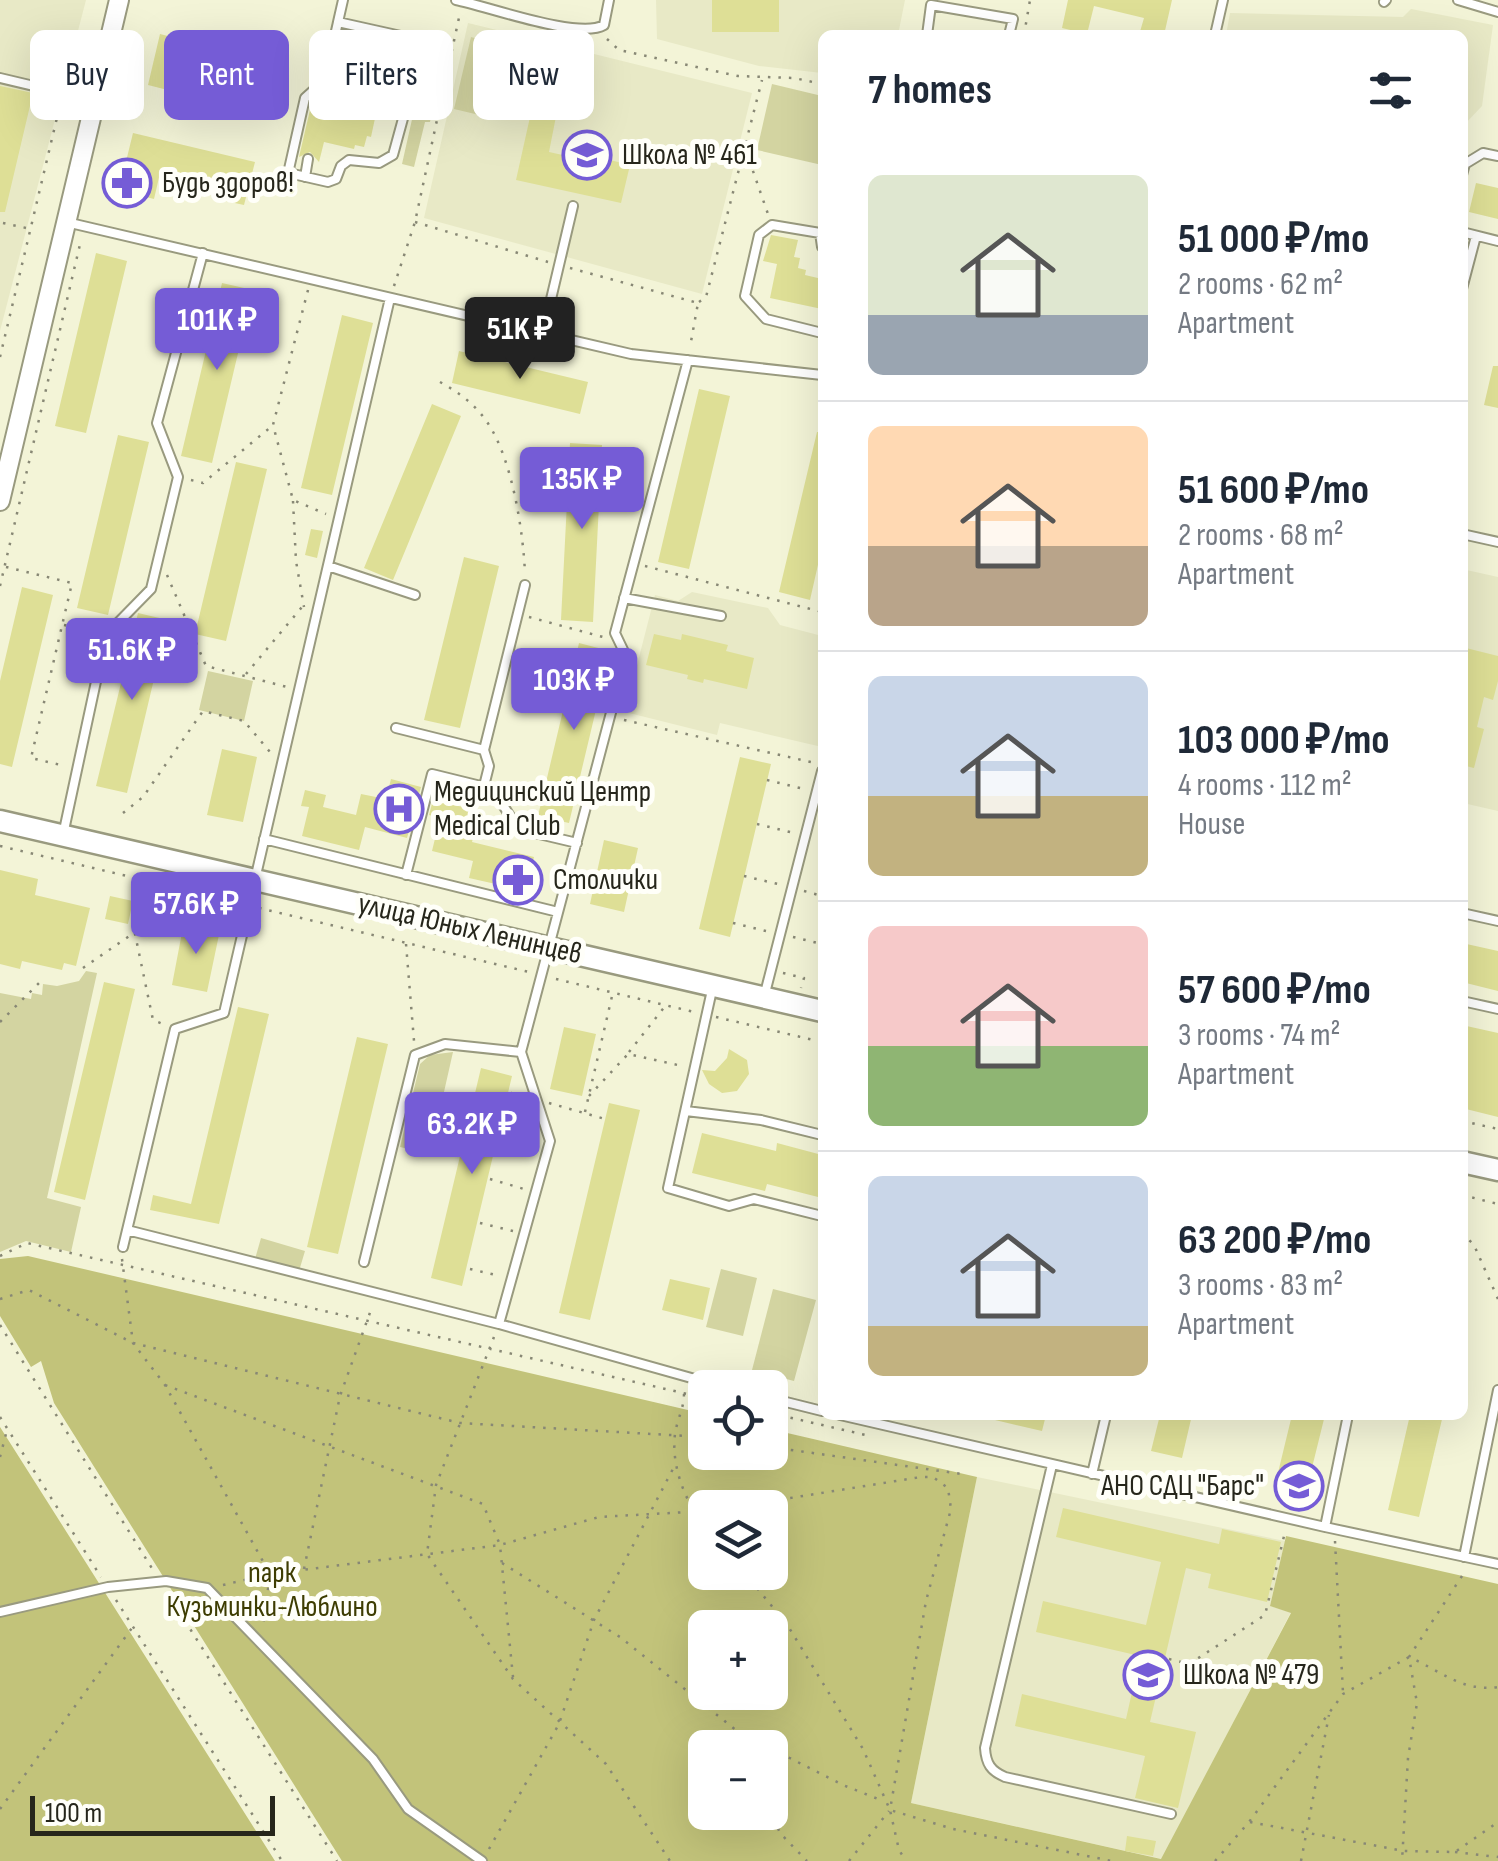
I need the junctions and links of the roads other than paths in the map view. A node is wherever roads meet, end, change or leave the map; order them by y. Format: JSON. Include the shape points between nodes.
{"nodes":[{"id":1,"x":118,"y":0,"type":"edge"},
{"id":2,"x":343,"y":0,"type":"edge"},
{"id":3,"x":610,"y":0,"type":"edge"},
{"id":4,"x":1223,"y":0,"type":"edge"},
{"id":5,"x":1458,"y":0,"type":"edge"},
{"id":6,"x":459,"y":1,"type":"edge"},
{"id":7,"x":1498,"y":12,"type":"edge"},
{"id":8,"x":338,"y":22,"type":"junction"},
{"id":9,"x":111,"y":30,"type":"edge"},
{"id":10,"x":928,"y":30,"type":"edge"},
{"id":11,"x":1011,"y":30,"type":"edge"},
{"id":12,"x":1216,"y":30,"type":"edge"},
{"id":13,"x":0,"y":78,"type":"edge"},
{"id":14,"x":30,"y":85,"type":"edge"},
{"id":15,"x":92,"y":120,"type":"edge"},
{"id":16,"x":1498,"y":156,"type":"edge"},
{"id":17,"x":308,"y":159,"type":"dead end"},
{"id":18,"x":1468,"y":162,"type":"edge"},
{"id":19,"x":304,"y":177,"type":"junction"},
{"id":20,"x":572,"y":206,"type":"dead end"},
{"id":21,"x":75,"y":224,"type":"junction"},
{"id":22,"x":818,"y":233,"type":"edge"},
{"id":23,"x":1468,"y":234,"type":"edge"},
{"id":24,"x":1476,"y":236,"type":"junction"},
{"id":25,"x":1498,"y":241,"type":"edge"},
{"id":26,"x":203,"y":254,"type":"junction"},
{"id":27,"x":1468,"y":266,"type":"edge"},
{"id":28,"x":390,"y":298,"type":"junction"},
{"id":29,"x":818,"y":332,"type":"edge"},
{"id":30,"x":542,"y":333,"type":"junction"},
{"id":31,"x":688,"y":360,"type":"junction"},
{"id":32,"x":818,"y":374,"type":"edge"},
{"id":33,"x":0,"y":501,"type":"edge"},
{"id":34,"x":1468,"y":535,"type":"edge"},
{"id":35,"x":1498,"y":542,"type":"edge"},
{"id":36,"x":328,"y":566,"type":"junction"},
{"id":37,"x":526,"y":585,"type":"road end"},
{"id":38,"x":415,"y":595,"type":"dead end"},
{"id":39,"x":624,"y":598,"type":"junction"},
{"id":40,"x":721,"y":616,"type":"dead end"},
{"id":41,"x":396,"y":728,"type":"dead end"},
{"id":42,"x":484,"y":750,"type":"junction"},
{"id":43,"x":818,"y":784,"type":"edge"},
{"id":44,"x":484,"y":786,"type":"junction"},
{"id":45,"x":0,"y":821,"type":"edge"},
{"id":46,"x":64,"y":835,"type":"junction"},
{"id":47,"x":264,"y":840,"type":"junction"},
{"id":48,"x":577,"y":843,"type":"junction"},
{"id":49,"x":406,"y":875,"type":"junction"},
{"id":50,"x":254,"y":879,"type":"junction"},
{"id":51,"x":558,"y":912,"type":"junction"},
{"id":52,"x":1468,"y":914,"type":"edge"},
{"id":53,"x":1498,"y":922,"type":"edge"},
{"id":54,"x":549,"y":947,"type":"junction"},
{"id":55,"x":713,"y":986,"type":"junction"},
{"id":56,"x":764,"y":998,"type":"junction"},
{"id":57,"x":1468,"y":1002,"type":"edge"},
{"id":58,"x":1498,"y":1009,"type":"edge"},
{"id":59,"x":818,"y":1010,"type":"edge"},
{"id":60,"x":521,"y":1052,"type":"junction"},
{"id":61,"x":686,"y":1111,"type":"junction"},
{"id":62,"x":818,"y":1135,"type":"edge"},
{"id":63,"x":1468,"y":1163,"type":"edge"},
{"id":64,"x":1498,"y":1170,"type":"edge"},
{"id":65,"x":818,"y":1215,"type":"edge"},
{"id":66,"x":126,"y":1230,"type":"junction"},
{"id":67,"x":123,"y":1246,"type":"road end"},
{"id":68,"x":364,"y":1262,"type":"dead end"},
{"id":69,"x":499,"y":1324,"type":"junction"},
{"id":70,"x":688,"y":1377,"type":"edge"},
{"id":71,"x":1498,"y":1390,"type":"edge"},
{"id":72,"x":788,"y":1402,"type":"edge"},
{"id":73,"x":818,"y":1410,"type":"edge"},
{"id":74,"x":861,"y":1420,"type":"edge"},
{"id":75,"x":1105,"y":1420,"type":"edge"},
{"id":76,"x":1347,"y":1420,"type":"edge"},
{"id":77,"x":1052,"y":1465,"type":"junction"},
{"id":78,"x":1092,"y":1474,"type":"junction"},
{"id":79,"x":1325,"y":1527,"type":"junction"},
{"id":80,"x":1464,"y":1557,"type":"junction"},
{"id":81,"x":1498,"y":1564,"type":"edge"},
{"id":82,"x":0,"y":1612,"type":"edge"},
{"id":83,"x":1171,"y":1814,"type":"dead end"},
{"id":84,"x":482,"y":1861,"type":"edge"}],
"edges":[{"from":1,"to":9,"type":"street"},
{"from":2,"to":8,"type":"lane"},
{"from":3,"to":6,"type":"lane","via":[[604,25],[596,30]]},
{"from":4,"to":12,"type":"lane"},
{"from":5,"to":7,"type":"lane"},
{"from":8,"to":19,"type":"lane","via":[[325,80],[305,98],[290,166]]},
{"from":8,"to":19,"type":"lane","via":[[423,43],[430,54],[427,75],[421,96],[407,104],[390,158],[349,160],[332,182]]},
{"from":10,"to":11,"type":"lane","via":[[931,4],[1014,19]]},
{"from":13,"to":14,"type":"lane"},
{"from":15,"to":21,"type":"street"},
{"from":16,"to":18,"type":"lane","via":[[1483,153]]},
{"from":17,"to":19,"type":"lane"},
{"from":20,"to":30,"type":"lane"},
{"from":21,"to":26,"type":"lane"},
{"from":21,"to":33,"type":"street"},
{"from":22,"to":29,"type":"lane","via":[[772,225],[759,235],[745,296],[766,320]]},
{"from":23,"to":24,"type":"lane"},
{"from":24,"to":25,"type":"lane"},
{"from":24,"to":27,"type":"lane"},
{"from":26,"to":28,"type":"lane"},
{"from":26,"to":46,"type":"lane","via":[[157,423],[178,477],[151,589],[106,634]]},
{"from":28,"to":30,"type":"lane"},
{"from":28,"to":36,"type":"lane"},
{"from":30,"to":31,"type":"lane"},
{"from":31,"to":32,"type":"lane"},
{"from":31,"to":39,"type":"lane"},
{"from":34,"to":35,"type":"lane"},
{"from":36,"to":38,"type":"lane"},
{"from":36,"to":47,"type":"lane"},
{"from":37,"to":42,"type":"lane"},
{"from":39,"to":40,"type":"lane"},
{"from":39,"to":48,"type":"lane","via":[[615,633],[626,656]]},
{"from":41,"to":42,"type":"lane"},
{"from":42,"to":44,"type":"lane"},
{"from":43,"to":56,"type":"lane"},
{"from":44,"to":48,"type":"lane","via":[[493,789],[518,829]]},
{"from":44,"to":49,"type":"lane","via":[[432,774]]},
{"from":45,"to":46,"type":"main road","name":"улица Юных Ленинцев"},
{"from":46,"to":50,"type":"main road","name":"улица Юных Ленинцев"},
{"from":47,"to":49,"type":"lane"},
{"from":47,"to":50,"type":"lane"},
{"from":48,"to":51,"type":"lane"},
{"from":49,"to":51,"type":"lane"},
{"from":50,"to":54,"type":"main road","name":"улица Юных Ленинцев"},
{"from":50,"to":66,"type":"lane","via":[[224,1012],[175,1030]]},
{"from":51,"to":54,"type":"lane"},
{"from":52,"to":53,"type":"lane"},
{"from":54,"to":55,"type":"main road","name":"улица Юных Ленинцев"},
{"from":54,"to":60,"type":"lane"},
{"from":55,"to":56,"type":"main road","name":"улица Юных Ленинцев"},
{"from":55,"to":61,"type":"lane"},
{"from":56,"to":59,"type":"main road","name":"улица Юных Ленинцев"},
{"from":57,"to":58,"type":"lane"},
{"from":60,"to":68,"type":"lane","via":[[445,1044],[415,1055]]},
{"from":60,"to":69,"type":"lane","via":[[549,1144]]},
{"from":61,"to":62,"type":"lane"},
{"from":61,"to":65,"type":"lane","via":[[668,1188],[729,1206],[754,1199]]},
{"from":63,"to":64,"type":"main road"},
{"from":66,"to":67,"type":"lane"},
{"from":66,"to":69,"type":"lane"},
{"from":69,"to":70,"type":"lane"},
{"from":71,"to":80,"type":"lane"},
{"from":72,"to":73,"type":"lane"},
{"from":74,"to":77,"type":"lane"},
{"from":75,"to":78,"type":"lane"},
{"from":76,"to":79,"type":"lane"},
{"from":77,"to":78,"type":"lane"},
{"from":77,"to":83,"type":"lane","via":[[986,1760],[1005,1776]]},
{"from":78,"to":79,"type":"lane"},
{"from":79,"to":80,"type":"lane"},
{"from":80,"to":81,"type":"lane"},
{"from":82,"to":84,"type":"lane","via":[[108,1587],[160,1582],[206,1588],[373,1760],[408,1808]]}]}
